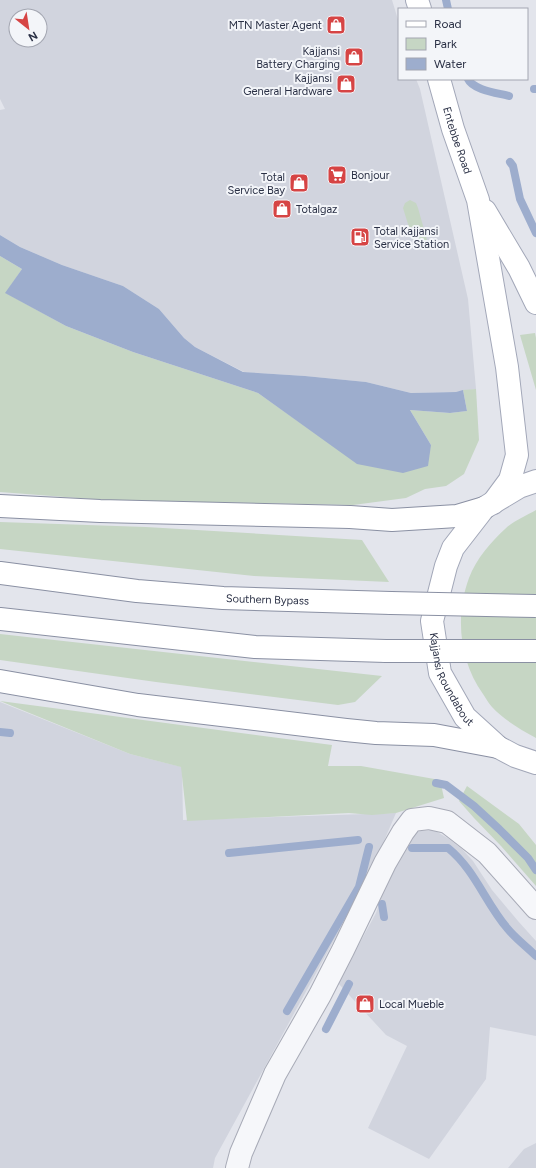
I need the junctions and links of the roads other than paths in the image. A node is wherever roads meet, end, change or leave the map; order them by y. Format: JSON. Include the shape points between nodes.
{"nodes":[{"id":1,"x":439,"y":80,"type":"edge"},
{"id":2,"x":478,"y":200,"type":"junction"},
{"id":3,"x":536,"y":303,"type":"edge"},
{"id":4,"x":536,"y":481,"type":"edge"},
{"id":5,"x":489,"y":505,"type":"junction"},
{"id":6,"x":0,"y":506,"type":"edge"},
{"id":7,"x":0,"y":573,"type":"edge"},
{"id":8,"x":536,"y":606,"type":"edge"},
{"id":9,"x":0,"y":620,"type":"edge"},
{"id":10,"x":536,"y":651,"type":"edge"},
{"id":11,"x":0,"y":681,"type":"edge"},
{"id":12,"x":498,"y":747,"type":"junction"},
{"id":13,"x":534,"y":765,"type":"edge"},
{"id":14,"x":536,"y":908,"type":"edge"},
{"id":15,"x":237,"y":1168,"type":"edge"}],
"edges":[{"from":1,"to":2,"type":"main road","name":"Entebbe Road"},
{"from":2,"to":3,"type":"main road","via":[[519,268]]},
{"from":2,"to":5,"type":"main road","via":[[507,367],[517,455],[510,480]]},
{"from":4,"to":5,"type":"main road","name":"Kajjansi Roundabout","via":[[519,487]]},
{"from":5,"to":6,"type":"main road","via":[[457,516],[392,520]]},
{"from":5,"to":12,"type":"main road","name":"Kajjansi Roundabout","via":[[453,548],[432,621],[440,672],[465,717]]},
{"from":7,"to":8,"type":"main road","name":"Southern Bypass","bridge":true,"via":[[136,591],[207,597]]},
{"from":9,"to":10,"type":"main road","bridge":true,"via":[[255,647],[386,651]]},
{"from":11,"to":12,"type":"main road","via":[[138,706],[361,732],[434,735]]},
{"from":12,"to":13,"type":"main road","name":"Kajjansi Roundabout"},
{"from":14,"to":15,"type":"street","via":[[487,853],[447,822],[429,818],[412,820],[385,863],[343,950],[275,1074]]}]}
